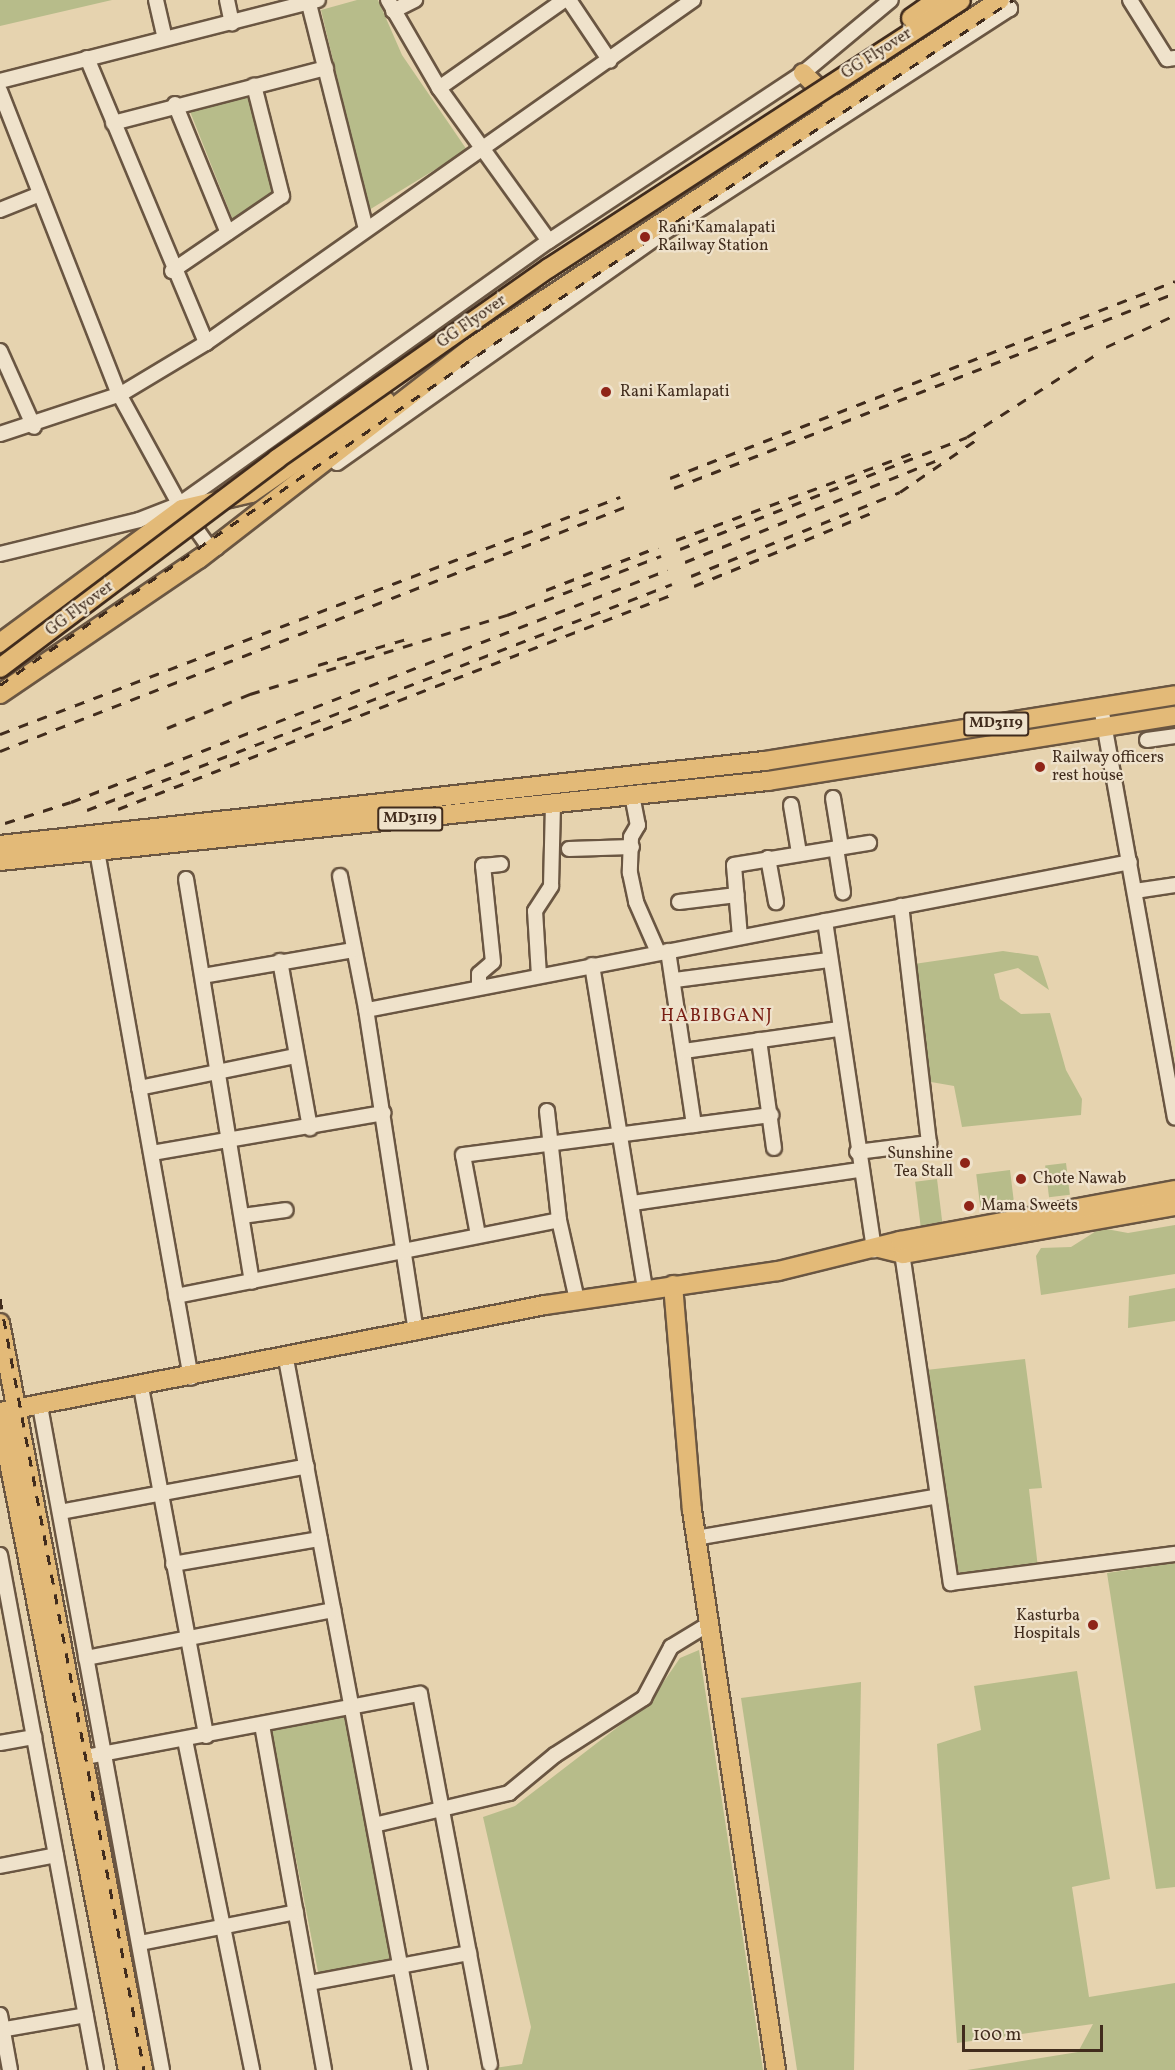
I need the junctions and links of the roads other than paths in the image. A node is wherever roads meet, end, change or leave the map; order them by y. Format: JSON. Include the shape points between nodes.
{"nodes":[{"id":1,"x":156,"y":0,"type":"edge"},
{"id":2,"x":227,"y":0,"type":"edge"},
{"id":3,"x":415,"y":0,"type":"edge"},
{"id":4,"x":564,"y":0,"type":"edge"},
{"id":5,"x":569,"y":0,"type":"edge"},
{"id":6,"x":693,"y":0,"type":"edge"},
{"id":7,"x":891,"y":0,"type":"edge"},
{"id":8,"x":932,"y":0,"type":"edge"},
{"id":9,"x":937,"y":0,"type":"edge"},
{"id":10,"x":949,"y":0,"type":"edge"},
{"id":11,"x":1000,"y":0,"type":"edge"},
{"id":12,"x":1004,"y":0,"type":"edge"},
{"id":13,"x":1130,"y":0,"type":"edge"},
{"id":14,"x":312,"y":1,"type":"edge"},
{"id":15,"x":391,"y":6,"type":"edge"},
{"id":16,"x":969,"y":9,"type":"edge"},
{"id":17,"x":232,"y":22,"type":"junction"},
{"id":18,"x":930,"y":35,"type":"junction"},
{"id":19,"x":165,"y":38,"type":"junction"},
{"id":20,"x":87,"y":58,"type":"junction"},
{"id":21,"x":1175,"y":58,"type":"edge"},
{"id":22,"x":610,"y":60,"type":"junction"},
{"id":23,"x":326,"y":68,"type":"junction"},
{"id":24,"x":803,"y":73,"type":"junction"},
{"id":25,"x":0,"y":81,"type":"edge"},
{"id":26,"x":254,"y":84,"type":"junction"},
{"id":27,"x":439,"y":88,"type":"junction"},
{"id":28,"x":0,"y":91,"type":"edge"},
{"id":29,"x":830,"y":100,"type":"junction"},
{"id":30,"x":175,"y":104,"type":"junction"},
{"id":31,"x":113,"y":123,"type":"junction"},
{"id":32,"x":484,"y":150,"type":"junction"},
{"id":33,"x":40,"y":194,"type":"junction"},
{"id":34,"x":0,"y":210,"type":"edge"},
{"id":35,"x":366,"y":229,"type":"junction"},
{"id":36,"x":228,"y":234,"type":"junction"},
{"id":37,"x":549,"y":241,"type":"junction"},
{"id":38,"x":172,"y":271,"type":"junction"},
{"id":39,"x":206,"y":343,"type":"junction"},
{"id":40,"x":0,"y":351,"type":"edge"},
{"id":41,"x":118,"y":394,"type":"junction"},
{"id":42,"x":34,"y":427,"type":"junction"},
{"id":43,"x":0,"y":435,"type":"edge"},
{"id":44,"x":204,"y":501,"type":"junction"},
{"id":45,"x":181,"y":507,"type":"junction"},
{"id":46,"x":211,"y":550,"type":"junction"},
{"id":47,"x":0,"y":554,"type":"edge"},
{"id":48,"x":0,"y":643,"type":"edge"},
{"id":49,"x":0,"y":655,"type":"edge"},
{"id":50,"x":0,"y":668,"type":"edge"},
{"id":51,"x":0,"y":694,"type":"edge"},
{"id":52,"x":1175,"y":695,"type":"edge"},
{"id":53,"x":1101,"y":707,"type":"junction"},
{"id":54,"x":1175,"y":716,"type":"edge"},
{"id":55,"x":1104,"y":727,"type":"junction"},
{"id":56,"x":1175,"y":736,"type":"edge"},
{"id":57,"x":1147,"y":740,"type":"dead end"},
{"id":58,"x":632,"y":795,"type":"junction"},
{"id":59,"x":833,"y":798,"type":"dead end"},
{"id":60,"x":553,"y":802,"type":"junction"},
{"id":61,"x":791,"y":805,"type":"dead end"},
{"id":62,"x":310,"y":808,"type":"junction"},
{"id":63,"x":311,"y":829,"type":"junction"},
{"id":64,"x":869,"y":843,"type":"dead end"},
{"id":65,"x":0,"y":845,"type":"edge"},
{"id":66,"x":633,"y":847,"type":"junction"},
{"id":67,"x":839,"y":847,"type":"junction"},
{"id":68,"x":569,"y":849,"type":"dead end"},
{"id":69,"x":97,"y":851,"type":"junction"},
{"id":70,"x":799,"y":853,"type":"junction"},
{"id":71,"x":768,"y":858,"type":"junction"},
{"id":72,"x":0,"y":861,"type":"edge"},
{"id":73,"x":1130,"y":862,"type":"junction"},
{"id":74,"x":501,"y":864,"type":"dead end"},
{"id":75,"x":340,"y":876,"type":"dead end"},
{"id":76,"x":186,"y":879,"type":"dead end"},
{"id":77,"x":1175,"y":885,"type":"edge"},
{"id":78,"x":1135,"y":891,"type":"junction"},
{"id":79,"x":843,"y":892,"type":"dead end"},
{"id":80,"x":737,"y":895,"type":"junction"},
{"id":81,"x":679,"y":902,"type":"dead end"},
{"id":82,"x":776,"y":902,"type":"dead end"},
{"id":83,"x":901,"y":906,"type":"junction"},
{"id":84,"x":825,"y":921,"type":"junction"},
{"id":85,"x":741,"y":937,"type":"junction"},
{"id":86,"x":354,"y":950,"type":"junction"},
{"id":87,"x":663,"y":951,"type":"junction"},
{"id":88,"x":829,"y":960,"type":"junction"},
{"id":89,"x":280,"y":961,"type":"junction"},
{"id":90,"x":592,"y":966,"type":"junction"},
{"id":91,"x":203,"y":976,"type":"junction"},
{"id":92,"x":539,"y":976,"type":"junction"},
{"id":93,"x":675,"y":980,"type":"junction"},
{"id":94,"x":479,"y":987,"type":"junction"},
{"id":95,"x":367,"y":1010,"type":"junction"},
{"id":96,"x":839,"y":1029,"type":"junction"},
{"id":97,"x":759,"y":1040,"type":"junction"},
{"id":98,"x":684,"y":1051,"type":"junction"},
{"id":99,"x":295,"y":1056,"type":"junction"},
{"id":100,"x":220,"y":1071,"type":"junction"},
{"id":101,"x":139,"y":1088,"type":"junction"},
{"id":102,"x":547,"y":1111,"type":"dead end"},
{"id":103,"x":771,"y":1115,"type":"junction"},
{"id":104,"x":1175,"y":1117,"type":"edge"},
{"id":105,"x":385,"y":1120,"type":"junction"},
{"id":106,"x":694,"y":1125,"type":"junction"},
{"id":107,"x":310,"y":1128,"type":"junction"},
{"id":108,"x":622,"y":1134,"type":"junction"},
{"id":109,"x":231,"y":1139,"type":"junction"},
{"id":110,"x":551,"y":1144,"type":"junction"},
{"id":111,"x":774,"y":1148,"type":"dead end"},
{"id":112,"x":857,"y":1152,"type":"junction"},
{"id":113,"x":152,"y":1153,"type":"junction"},
{"id":114,"x":860,"y":1170,"type":"junction"},
{"id":115,"x":1175,"y":1190,"type":"edge"},
{"id":116,"x":633,"y":1203,"type":"junction"},
{"id":117,"x":1175,"y":1206,"type":"edge"},
{"id":118,"x":286,"y":1210,"type":"dead end"},
{"id":119,"x":242,"y":1216,"type":"junction"},
{"id":120,"x":559,"y":1220,"type":"junction"},
{"id":121,"x":1033,"y":1225,"type":"junction"},
{"id":122,"x":478,"y":1235,"type":"junction"},
{"id":123,"x":902,"y":1247,"type":"junction"},
{"id":124,"x":876,"y":1249,"type":"junction"},
{"id":125,"x":405,"y":1254,"type":"junction"},
{"id":126,"x":252,"y":1282,"type":"junction"},
{"id":127,"x":660,"y":1287,"type":"junction"},
{"id":128,"x":176,"y":1296,"type":"junction"},
{"id":129,"x":577,"y":1300,"type":"junction"},
{"id":130,"x":0,"y":1323,"type":"edge"},
{"id":131,"x":416,"y":1332,"type":"junction"},
{"id":132,"x":286,"y":1359,"type":"junction"},
{"id":133,"x":191,"y":1378,"type":"junction"},
{"id":134,"x":141,"y":1387,"type":"junction"},
{"id":135,"x":40,"y":1406,"type":"junction"},
{"id":136,"x":5,"y":1413,"type":"edge"},
{"id":137,"x":307,"y":1466,"type":"junction"},
{"id":138,"x":159,"y":1492,"type":"junction"},
{"id":139,"x":934,"y":1497,"type":"junction"},
{"id":140,"x":60,"y":1512,"type":"junction"},
{"id":141,"x":696,"y":1538,"type":"junction"},
{"id":142,"x":320,"y":1539,"type":"junction"},
{"id":143,"x":1175,"y":1554,"type":"edge"},
{"id":144,"x":0,"y":1555,"type":"edge"},
{"id":145,"x":173,"y":1564,"type":"junction"},
{"id":146,"x":333,"y":1610,"type":"junction"},
{"id":147,"x":707,"y":1624,"type":"junction"},
{"id":148,"x":186,"y":1638,"type":"junction"},
{"id":149,"x":86,"y":1658,"type":"junction"},
{"id":150,"x":352,"y":1708,"type":"junction"},
{"id":151,"x":262,"y":1725,"type":"junction"},
{"id":152,"x":206,"y":1736,"type":"junction"},
{"id":153,"x":34,"y":1737,"type":"junction"},
{"id":154,"x":185,"y":1740,"type":"junction"},
{"id":155,"x":0,"y":1743,"type":"edge"},
{"id":156,"x":105,"y":1755,"type":"junction"},
{"id":157,"x":80,"y":1758,"type":"junction"},
{"id":158,"x":442,"y":1810,"type":"junction"},
{"id":159,"x":374,"y":1826,"type":"junction"},
{"id":160,"x":56,"y":1856,"type":"junction"},
{"id":161,"x":0,"y":1866,"type":"edge"},
{"id":162,"x":296,"y":1911,"type":"junction"},
{"id":163,"x":221,"y":1926,"type":"junction"},
{"id":164,"x":140,"y":1943,"type":"junction"},
{"id":165,"x":469,"y":1953,"type":"junction"},
{"id":166,"x":400,"y":1967,"type":"junction"},
{"id":167,"x":309,"y":1983,"type":"junction"},
{"id":168,"x":0,"y":2015,"type":"edge"},
{"id":169,"x":86,"y":2015,"type":"junction"},
{"id":170,"x":1,"y":2030,"type":"edge"},
{"id":171,"x":489,"y":2064,"type":"dead end"},
{"id":172,"x":10,"y":2070,"type":"edge"},
{"id":173,"x":96,"y":2070,"type":"edge"},
{"id":174,"x":128,"y":2070,"type":"edge"},
{"id":175,"x":143,"y":2070,"type":"edge"},
{"id":176,"x":162,"y":2070,"type":"edge"},
{"id":177,"x":252,"y":2070,"type":"edge"},
{"id":178,"x":324,"y":2070,"type":"edge"},
{"id":179,"x":420,"y":2070,"type":"edge"},
{"id":180,"x":776,"y":2070,"type":"edge"}],
"edges":[{"from":1,"to":19,"type":"street"},
{"from":2,"to":17,"type":"street"},
{"from":3,"to":15,"type":"street"},
{"from":4,"to":27,"type":"street"},
{"from":5,"to":22,"type":"street"},
{"from":6,"to":22,"type":"street"},
{"from":7,"to":24,"type":"street"},
{"from":8,"to":18,"type":"main road"},
{"from":9,"to":44,"type":"main road","name":"GG Flyover","bridge":true,"via":[[555,251]]},
{"from":10,"to":16,"type":"main road"},
{"from":11,"to":16,"type":"main road"},
{"from":12,"to":46,"type":"street","via":[[1010,9],[660,235],[229,545]]},
{"from":13,"to":21,"type":"street","via":[[1167,59]]},
{"from":14,"to":17,"type":"street"},
{"from":14,"to":23,"type":"street"},
{"from":15,"to":27,"type":"street"},
{"from":16,"to":18,"type":"main road"},
{"from":16,"to":46,"type":"main road","via":[[471,348]]},
{"from":16,"to":50,"type":"main road","name":"GG Flyover","bridge":true,"via":[[549,268],[277,459]]},
{"from":17,"to":19,"type":"street"},
{"from":18,"to":29,"type":"main road"},
{"from":19,"to":20,"type":"street"},
{"from":20,"to":25,"type":"street"},
{"from":20,"to":31,"type":"street"},
{"from":22,"to":32,"type":"street"},
{"from":23,"to":26,"type":"street"},
{"from":23,"to":35,"type":"street"},
{"from":24,"to":29,"type":"main road"},
{"from":24,"to":37,"type":"street"},
{"from":26,"to":30,"type":"street"},
{"from":26,"to":36,"type":"street","via":[[282,196]]},
{"from":27,"to":32,"type":"street"},
{"from":28,"to":33,"type":"street"},
{"from":29,"to":44,"type":"main road","via":[[250,493]]},
{"from":30,"to":31,"type":"street"},
{"from":30,"to":36,"type":"street"},
{"from":31,"to":38,"type":"street"},
{"from":32,"to":35,"type":"street"},
{"from":32,"to":37,"type":"street"},
{"from":33,"to":34,"type":"street"},
{"from":33,"to":41,"type":"street"},
{"from":35,"to":39,"type":"street"},
{"from":36,"to":38,"type":"street"},
{"from":37,"to":45,"type":"street"},
{"from":38,"to":39,"type":"street"},
{"from":39,"to":41,"type":"street"},
{"from":40,"to":42,"type":"street"},
{"from":41,"to":42,"type":"street"},
{"from":41,"to":45,"type":"street"},
{"from":42,"to":43,"type":"street"},
{"from":44,"to":45,"type":"main road"},
{"from":44,"to":49,"type":"main road","name":"GG Flyover"},
{"from":45,"to":46,"type":"street"},
{"from":45,"to":47,"type":"street"},
{"from":45,"to":48,"type":"main road"},
{"from":46,"to":51,"type":"main road"},
{"from":52,"to":53,"type":"main road","number":"MD3119"},
{"from":53,"to":55,"type":"street"},
{"from":53,"to":62,"type":"main road","number":"MD3119","via":[[765,761]]},
{"from":54,"to":55,"type":"main road","number":"MD3119"},
{"from":55,"to":58,"type":"main road","number":"MD3119","via":[[768,781]]},
{"from":55,"to":73,"type":"street"},
{"from":56,"to":57,"type":"street"},
{"from":58,"to":60,"type":"main road","number":"MD3119"},
{"from":58,"to":66,"type":"street","via":[[638,825]]},
{"from":59,"to":67,"type":"street"},
{"from":60,"to":63,"type":"main road","number":"MD3119"},
{"from":60,"to":92,"type":"street","via":[[551,886],[535,911]]},
{"from":61,"to":70,"type":"street"},
{"from":62,"to":63,"type":"main road"},
{"from":62,"to":65,"type":"main road","number":"MD3119"},
{"from":63,"to":69,"type":"main road","number":"MD3119"},
{"from":64,"to":67,"type":"street"},
{"from":66,"to":68,"type":"street"},
{"from":66,"to":87,"type":"street","via":[[636,902]]},
{"from":67,"to":70,"type":"street"},
{"from":67,"to":79,"type":"street"},
{"from":69,"to":72,"type":"main road","number":"MD3119"},
{"from":69,"to":101,"type":"street"},
{"from":70,"to":71,"type":"street"},
{"from":71,"to":80,"type":"street","via":[[734,865]]},
{"from":71,"to":82,"type":"street"},
{"from":73,"to":78,"type":"street"},
{"from":73,"to":83,"type":"street"},
{"from":74,"to":94,"type":"street","via":[[483,866],[493,962],[479,974]]},
{"from":75,"to":86,"type":"street"},
{"from":76,"to":91,"type":"street"},
{"from":77,"to":78,"type":"street"},
{"from":78,"to":104,"type":"street"},
{"from":80,"to":81,"type":"street"},
{"from":80,"to":85,"type":"street"},
{"from":83,"to":84,"type":"street"},
{"from":83,"to":112,"type":"street","via":[[929,1143]]},
{"from":84,"to":85,"type":"street"},
{"from":84,"to":88,"type":"street"},
{"from":85,"to":87,"type":"street"},
{"from":86,"to":89,"type":"street"},
{"from":86,"to":95,"type":"street"},
{"from":87,"to":90,"type":"street"},
{"from":87,"to":93,"type":"street"},
{"from":88,"to":93,"type":"street"},
{"from":88,"to":96,"type":"street"},
{"from":89,"to":91,"type":"street"},
{"from":89,"to":99,"type":"street"},
{"from":90,"to":92,"type":"street"},
{"from":90,"to":108,"type":"street"},
{"from":91,"to":100,"type":"street"},
{"from":92,"to":94,"type":"street"},
{"from":93,"to":98,"type":"street"},
{"from":94,"to":95,"type":"street"},
{"from":95,"to":105,"type":"street"},
{"from":96,"to":97,"type":"street"},
{"from":96,"to":112,"type":"street"},
{"from":97,"to":98,"type":"street"},
{"from":97,"to":103,"type":"street"},
{"from":98,"to":106,"type":"street"},
{"from":99,"to":100,"type":"street"},
{"from":99,"to":107,"type":"street"},
{"from":100,"to":101,"type":"street"},
{"from":100,"to":109,"type":"street"},
{"from":101,"to":113,"type":"street"},
{"from":102,"to":110,"type":"street"},
{"from":103,"to":106,"type":"street"},
{"from":103,"to":111,"type":"street"},
{"from":105,"to":107,"type":"street"},
{"from":105,"to":125,"type":"street"},
{"from":106,"to":108,"type":"street"},
{"from":107,"to":109,"type":"street"},
{"from":108,"to":110,"type":"street"},
{"from":108,"to":116,"type":"street"},
{"from":109,"to":113,"type":"street"},
{"from":109,"to":119,"type":"street"},
{"from":110,"to":120,"type":"street"},
{"from":110,"to":122,"type":"street","via":[[463,1155]]},
{"from":112,"to":114,"type":"street"},
{"from":113,"to":128,"type":"street"},
{"from":114,"to":116,"type":"street"},
{"from":114,"to":124,"type":"street"},
{"from":115,"to":121,"type":"main road"},
{"from":116,"to":127,"type":"street"},
{"from":117,"to":121,"type":"main road"},
{"from":118,"to":119,"type":"street"},
{"from":119,"to":126,"type":"street"},
{"from":120,"to":122,"type":"street"},
{"from":120,"to":129,"type":"street"},
{"from":121,"to":123,"type":"main road"},
{"from":122,"to":125,"type":"street"},
{"from":123,"to":124,"type":"main road"},
{"from":123,"to":139,"type":"street"},
{"from":124,"to":127,"type":"main road","via":[[778,1271]]},
{"from":125,"to":126,"type":"street"},
{"from":125,"to":131,"type":"street"},
{"from":126,"to":128,"type":"street"},
{"from":127,"to":129,"type":"main road"},
{"from":127,"to":141,"type":"main road","via":[[675,1357]]},
{"from":128,"to":133,"type":"street"},
{"from":129,"to":131,"type":"main road"},
{"from":130,"to":136,"type":"main road"},
{"from":131,"to":132,"type":"main road"},
{"from":132,"to":133,"type":"main road"},
{"from":132,"to":137,"type":"street"},
{"from":133,"to":134,"type":"main road"},
{"from":134,"to":135,"type":"main road"},
{"from":134,"to":138,"type":"street"},
{"from":135,"to":136,"type":"main road"},
{"from":135,"to":140,"type":"street"},
{"from":136,"to":157,"type":"main road"},
{"from":136,"to":174,"type":"main road"},
{"from":137,"to":138,"type":"street"},
{"from":137,"to":142,"type":"street"},
{"from":138,"to":140,"type":"street"},
{"from":138,"to":145,"type":"street"},
{"from":139,"to":141,"type":"street"},
{"from":139,"to":143,"type":"street","via":[[947,1578],[957,1586]]},
{"from":140,"to":149,"type":"street"},
{"from":141,"to":147,"type":"main road"},
{"from":142,"to":145,"type":"street"},
{"from":142,"to":146,"type":"street"},
{"from":144,"to":153,"type":"street"},
{"from":145,"to":148,"type":"street"},
{"from":146,"to":148,"type":"street"},
{"from":146,"to":150,"type":"street"},
{"from":147,"to":158,"type":"street","via":[[671,1647],[644,1698],[555,1755],[509,1793]]},
{"from":147,"to":180,"type":"main road"},
{"from":148,"to":149,"type":"street"},
{"from":148,"to":152,"type":"street"},
{"from":149,"to":156,"type":"street"},
{"from":150,"to":151,"type":"street"},
{"from":150,"to":158,"type":"street","via":[[420,1694]]},
{"from":150,"to":159,"type":"street"},
{"from":151,"to":152,"type":"street"},
{"from":151,"to":162,"type":"street"},
{"from":152,"to":154,"type":"street"},
{"from":153,"to":155,"type":"street"},
{"from":153,"to":160,"type":"street"},
{"from":154,"to":156,"type":"street"},
{"from":154,"to":163,"type":"street"},
{"from":156,"to":157,"type":"street"},
{"from":156,"to":164,"type":"street"},
{"from":157,"to":175,"type":"main road"},
{"from":158,"to":159,"type":"street"},
{"from":158,"to":165,"type":"street"},
{"from":159,"to":166,"type":"street"},
{"from":160,"to":161,"type":"street"},
{"from":160,"to":169,"type":"street"},
{"from":162,"to":163,"type":"street"},
{"from":162,"to":167,"type":"street"},
{"from":163,"to":164,"type":"street"},
{"from":163,"to":177,"type":"street"},
{"from":164,"to":176,"type":"street"},
{"from":165,"to":166,"type":"street"},
{"from":165,"to":171,"type":"street"},
{"from":166,"to":167,"type":"street"},
{"from":166,"to":179,"type":"street"},
{"from":167,"to":178,"type":"street"},
{"from":168,"to":170,"type":"street"},
{"from":169,"to":170,"type":"street"},
{"from":169,"to":173,"type":"street"},
{"from":170,"to":172,"type":"street"}]}
